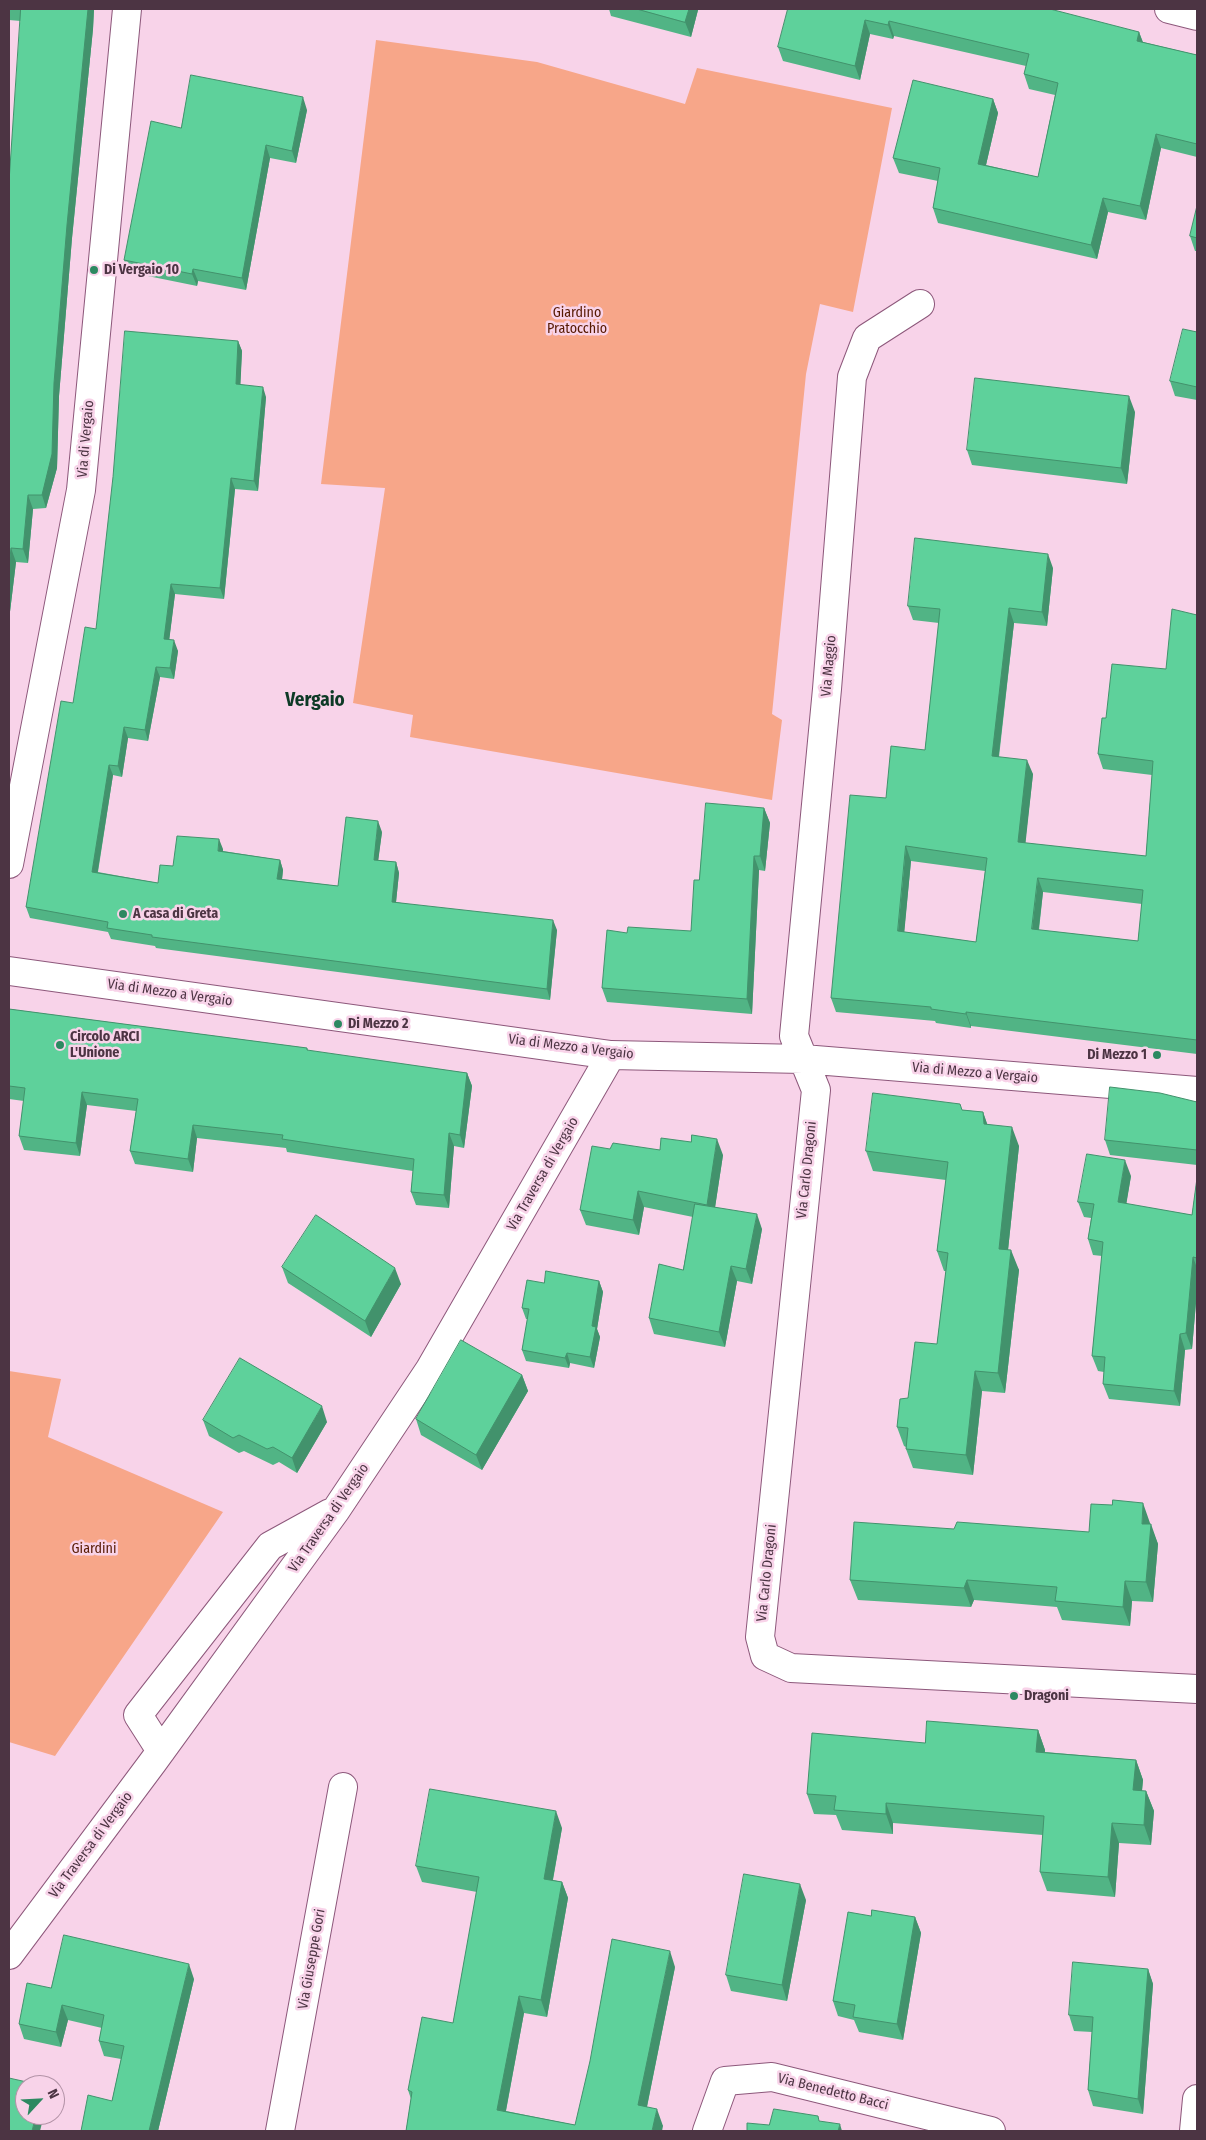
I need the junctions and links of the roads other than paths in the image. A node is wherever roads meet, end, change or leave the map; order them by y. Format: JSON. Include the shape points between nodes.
{"nodes":[{"id":1,"x":127,"y":9,"type":"edge"},
{"id":2,"x":1169,"y":9,"type":"edge"},
{"id":3,"x":1197,"y":16,"type":"edge"},
{"id":4,"x":920,"y":304,"type":"dead end"},
{"id":5,"x":9,"y":864,"type":"edge"},
{"id":6,"x":9,"y":971,"type":"edge"},
{"id":7,"x":611,"y":1055,"type":"junction"},
{"id":8,"x":803,"y":1059,"type":"junction"},
{"id":9,"x":1197,"y":1091,"type":"edge"},
{"id":10,"x":336,"y":1510,"type":"junction"},
{"id":11,"x":1197,"y":1689,"type":"edge"},
{"id":12,"x":161,"y":1751,"type":"junction"},
{"id":13,"x":343,"y":1787,"type":"dead end"},
{"id":14,"x":9,"y":1955,"type":"edge"},
{"id":15,"x":1197,"y":2099,"type":"edge"},
{"id":16,"x":280,"y":2131,"type":"edge"},
{"id":17,"x":707,"y":2131,"type":"edge"},
{"id":18,"x":991,"y":2131,"type":"edge"},
{"id":19,"x":1194,"y":2131,"type":"edge"}],
"edges":[{"from":1,"to":5,"type":"street","name":"Via di Vergaio","via":[[81,490]]},
{"from":2,"to":3,"type":"street"},
{"from":4,"to":8,"type":"street","name":"Via Maggio","via":[[867,338],[852,377],[828,679],[794,1036]]},
{"from":6,"to":7,"type":"street","name":"Via di Mezzo a Vergaio"},
{"from":7,"to":8,"type":"street","name":"Via di Mezzo a Vergaio"},
{"from":7,"to":10,"type":"street","name":"Via Traversa di Vergaio","via":[[430,1370]]},
{"from":8,"to":9,"type":"street","name":"Via di Mezzo a Vergaio"},
{"from":8,"to":11,"type":"street","name":"Via Carlo Dragoni","via":[[816,1090],[760,1637],[765,1656],[791,1668]]},
{"from":10,"to":12,"type":"street","name":"Via Traversa di Vergaio"},
{"from":10,"to":12,"type":"street","via":[[270,1546],[138,1715]]},
{"from":12,"to":14,"type":"street","name":"Via Traversa di Vergaio"},
{"from":13,"to":16,"type":"street","name":"Via Giuseppe Gori"},
{"from":15,"to":19,"type":"street"},
{"from":17,"to":18,"type":"street","name":"Via Benedetto Bacci","via":[[726,2082],[772,2077]]}]}
